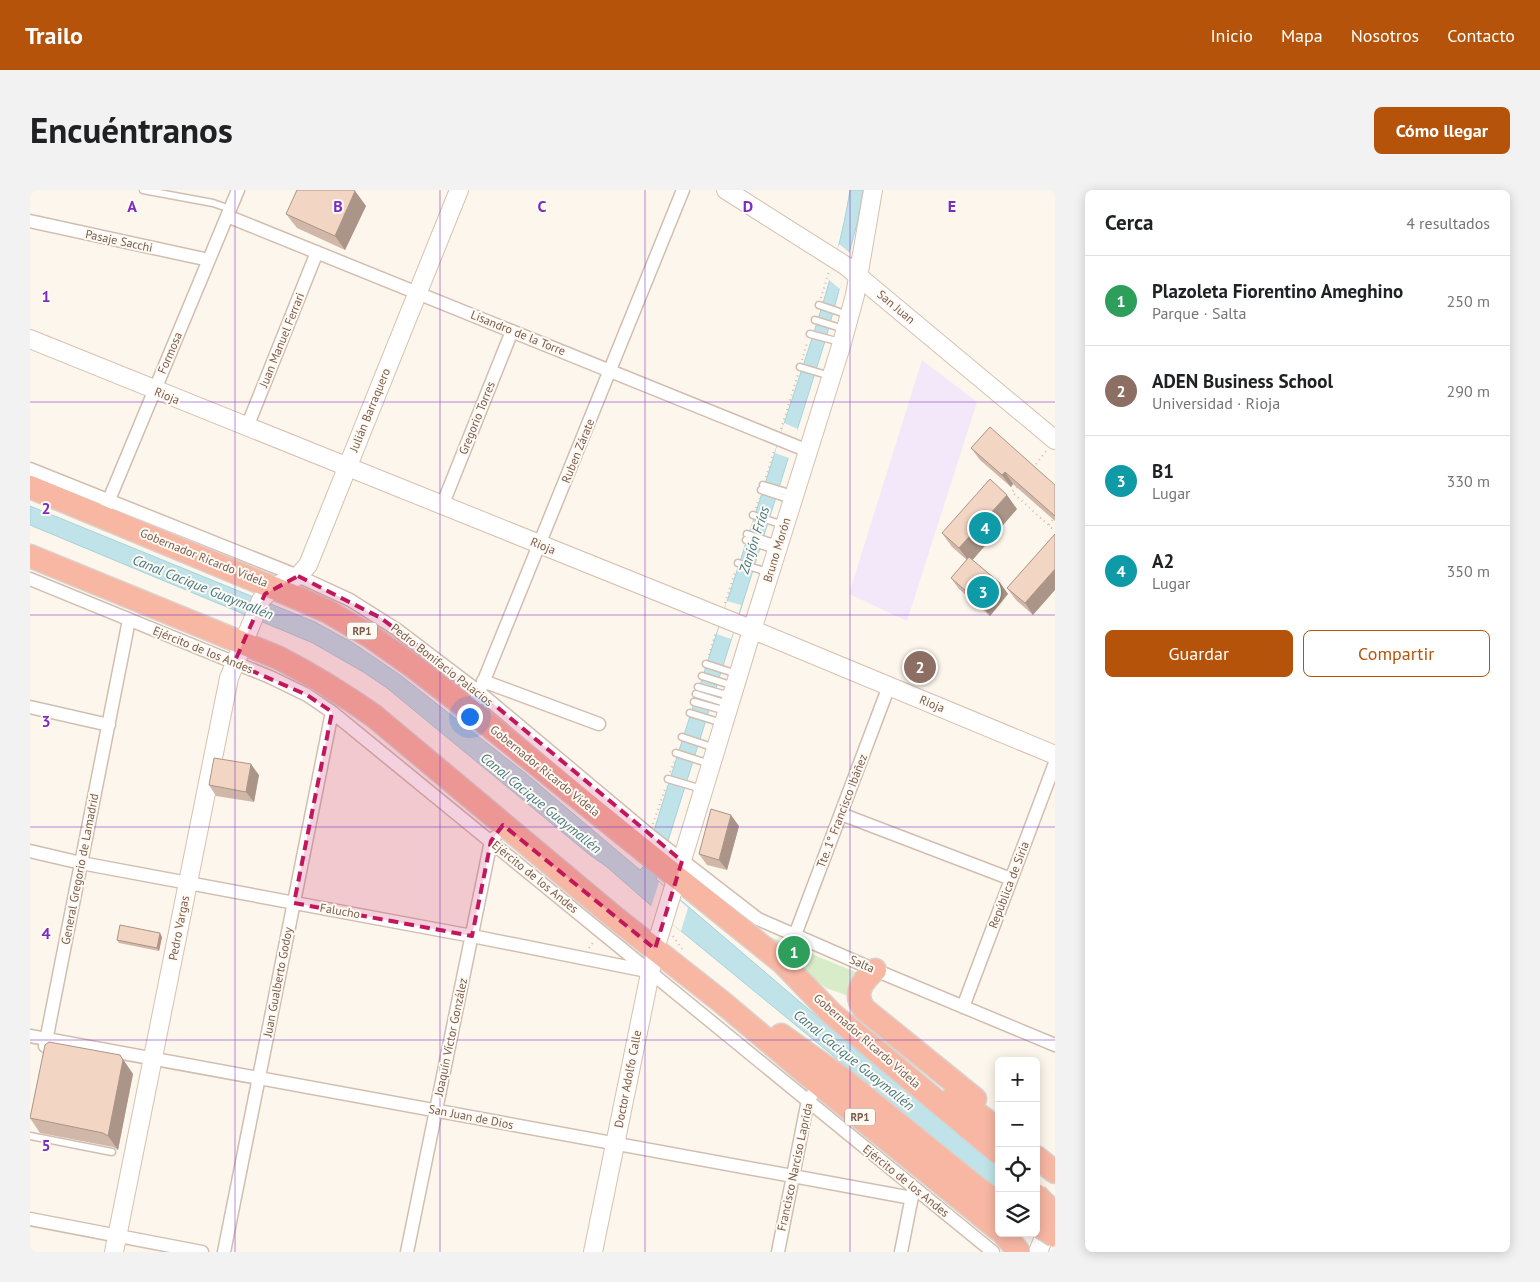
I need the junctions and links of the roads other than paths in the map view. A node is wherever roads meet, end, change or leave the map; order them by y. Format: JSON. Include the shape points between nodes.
{"nodes":[{"id":1,"x":144,"y":190,"type":"edge"},
{"id":2,"x":238,"y":190,"type":"edge"},
{"id":3,"x":459,"y":190,"type":"edge"},
{"id":4,"x":683,"y":190,"type":"edge"},
{"id":5,"x":726,"y":190,"type":"edge"},
{"id":6,"x":873,"y":190,"type":"edge"},
{"id":7,"x":229,"y":212,"type":"junction"},
{"id":8,"x":30,"y":221,"type":"edge"},
{"id":9,"x":317,"y":252,"type":"junction"},
{"id":10,"x":209,"y":260,"type":"junction"},
{"id":11,"x":847,"y":267,"type":"junction"},
{"id":12,"x":418,"y":292,"type":"junction"},
{"id":13,"x":820,"y":305,"type":"dead end"},
{"id":14,"x":816,"y":320,"type":"dead end"},
{"id":15,"x":838,"y":327,"type":"junction"},
{"id":16,"x":512,"y":331,"type":"junction"},
{"id":17,"x":811,"y":334,"type":"dead end"},
{"id":18,"x":30,"y":339,"type":"edge"},
{"id":19,"x":801,"y":368,"type":"dead end"},
{"id":20,"x":610,"y":371,"type":"junction"},
{"id":21,"x":824,"y":374,"type":"junction"},
{"id":22,"x":154,"y":390,"type":"junction"},
{"id":23,"x":247,"y":427,"type":"junction"},
{"id":24,"x":1052,"y":444,"type":"edge"},
{"id":25,"x":801,"y":447,"type":"junction"},
{"id":26,"x":347,"y":467,"type":"junction"},
{"id":27,"x":30,"y":469,"type":"edge"},
{"id":28,"x":30,"y":487,"type":"edge"},
{"id":29,"x":763,"y":488,"type":"dead end"},
{"id":30,"x":785,"y":495,"type":"junction"},
{"id":31,"x":442,"y":506,"type":"junction"},
{"id":32,"x":105,"y":508,"type":"junction"},
{"id":33,"x":754,"y":516,"type":"dead end"},
{"id":34,"x":776,"y":523,"type":"junction"},
{"id":35,"x":747,"y":537,"type":"dead end"},
{"id":36,"x":539,"y":545,"type":"junction"},
{"id":37,"x":769,"y":545,"type":"junction"},
{"id":38,"x":30,"y":556,"type":"edge"},
{"id":39,"x":739,"y":563,"type":"dead end"},
{"id":40,"x":762,"y":570,"type":"junction"},
{"id":41,"x":298,"y":576,"type":"junction"},
{"id":42,"x":30,"y":579,"type":"edge"},
{"id":43,"x":261,"y":603,"type":"junction"},
{"id":44,"x":130,"y":620,"type":"junction"},
{"id":45,"x":736,"y":624,"type":"junction"},
{"id":46,"x":238,"y":653,"type":"junction"},
{"id":47,"x":707,"y":664,"type":"dead end"},
{"id":48,"x":703,"y":676,"type":"dead end"},
{"id":49,"x":890,"y":686,"type":"junction"},
{"id":50,"x":728,"y":693,"type":"junction"},
{"id":51,"x":478,"y":695,"type":"junction"},
{"id":52,"x":694,"y":702,"type":"dead end"},
{"id":53,"x":30,"y":707,"type":"edge"},
{"id":54,"x":332,"y":712,"type":"junction"},
{"id":55,"x":691,"y":713,"type":"dead end"},
{"id":56,"x":599,"y":724,"type":"dead end"},
{"id":57,"x":108,"y":725,"type":"junction"},
{"id":58,"x":682,"y":738,"type":"dead end"},
{"id":59,"x":677,"y":754,"type":"dead end"},
{"id":60,"x":1055,"y":754,"type":"edge"},
{"id":61,"x":713,"y":756,"type":"junction"},
{"id":62,"x":1055,"y":762,"type":"edge"},
{"id":63,"x":669,"y":779,"type":"dead end"},
{"id":64,"x":704,"y":789,"type":"junction"},
{"id":65,"x":841,"y":814,"type":"junction"},
{"id":66,"x":497,"y":833,"type":"junction"},
{"id":67,"x":30,"y":851,"type":"edge"},
{"id":68,"x":81,"y":863,"type":"junction"},
{"id":69,"x":665,"y":873,"type":"junction"},
{"id":70,"x":1011,"y":880,"type":"junction"},
{"id":71,"x":188,"y":883,"type":"junction"},
{"id":72,"x":294,"y":903,"type":"junction"},
{"id":73,"x":795,"y":935,"type":"junction"},
{"id":74,"x":472,"y":936,"type":"junction"},
{"id":75,"x":655,"y":949,"type":"junction"},
{"id":76,"x":783,"y":964,"type":"junction"},
{"id":77,"x":875,"y":970,"type":"junction"},
{"id":78,"x":649,"y":971,"type":"junction"},
{"id":79,"x":723,"y":1003,"type":"junction"},
{"id":80,"x":963,"y":1008,"type":"junction"},
{"id":81,"x":30,"y":1036,"type":"edge"},
{"id":82,"x":46,"y":1039,"type":"junction"},
{"id":83,"x":1055,"y":1045,"type":"edge"},
{"id":84,"x":43,"y":1057,"type":"edge"},
{"id":85,"x":153,"y":1059,"type":"junction"},
{"id":86,"x":259,"y":1078,"type":"junction"},
{"id":87,"x":814,"y":1092,"type":"junction"},
{"id":88,"x":436,"y":1111,"type":"junction"},
{"id":89,"x":995,"y":1118,"type":"edge"},
{"id":90,"x":995,"y":1127,"type":"edge"},
{"id":91,"x":30,"y":1136,"type":"edge"},
{"id":92,"x":615,"y":1144,"type":"junction"},
{"id":93,"x":995,"y":1150,"type":"edge"},
{"id":94,"x":112,"y":1152,"type":"dead end"},
{"id":95,"x":1040,"y":1160,"type":"edge"},
{"id":96,"x":1055,"y":1172,"type":"edge"},
{"id":97,"x":793,"y":1176,"type":"junction"},
{"id":98,"x":913,"y":1192,"type":"junction"},
{"id":99,"x":995,"y":1200,"type":"edge"},
{"id":100,"x":1040,"y":1208,"type":"edge"},
{"id":101,"x":30,"y":1219,"type":"edge"},
{"id":102,"x":995,"y":1227,"type":"edge"},
{"id":103,"x":1047,"y":1230,"type":"edge"},
{"id":104,"x":1007,"y":1237,"type":"edge"},
{"id":105,"x":116,"y":1244,"type":"edge"},
{"id":106,"x":202,"y":1252,"type":"edge"},
{"id":107,"x":224,"y":1252,"type":"edge"},
{"id":108,"x":407,"y":1252,"type":"edge"},
{"id":109,"x":593,"y":1252,"type":"edge"},
{"id":110,"x":778,"y":1252,"type":"edge"},
{"id":111,"x":901,"y":1252,"type":"edge"},
{"id":112,"x":993,"y":1252,"type":"edge"},
{"id":113,"x":1020,"y":1252,"type":"edge"}],
"edges":[{"from":1,"to":7,"type":"lane","via":[[213,203]]},
{"from":2,"to":7,"type":"street","name":"Formosa"},
{"from":3,"to":12,"type":"street","name":"Julián Barraquero"},
{"from":4,"to":20,"type":"street","name":"Ruben Zárate"},
{"from":5,"to":11,"type":"street","name":"San Juan"},
{"from":6,"to":11,"type":"street","name":"Bruno Morón"},
{"from":7,"to":9,"type":"street","name":"Lisandro de la Torre"},
{"from":7,"to":10,"type":"street","name":"Formosa"},
{"from":8,"to":10,"type":"street","name":"Pasaje Sacchi"},
{"from":9,"to":12,"type":"street","name":"Lisandro de la Torre"},
{"from":9,"to":23,"type":"street","name":"Juan Manuel Ferrari"},
{"from":10,"to":22,"type":"street","name":"Formosa"},
{"from":11,"to":15,"type":"street","name":"Bruno Morón"},
{"from":11,"to":24,"type":"street","name":"San Juan"},
{"from":12,"to":16,"type":"street","name":"Lisandro de la Torre"},
{"from":12,"to":26,"type":"street","name":"Julián Barraquero"},
{"from":13,"to":15,"type":"lane"},
{"from":14,"to":15,"type":"lane"},
{"from":15,"to":17,"type":"lane"},
{"from":15,"to":21,"type":"street","name":"Bruno Morón"},
{"from":16,"to":20,"type":"street","name":"Lisandro de la Torre"},
{"from":16,"to":31,"type":"street","name":"Gregorio Torres"},
{"from":18,"to":22,"type":"street","name":"Rioja"},
{"from":19,"to":21,"type":"lane"},
{"from":20,"to":25,"type":"street","name":"Lisandro de la Torre"},
{"from":20,"to":36,"type":"street","name":"Ruben Zárate"},
{"from":21,"to":25,"type":"street","name":"Bruno Morón"},
{"from":22,"to":23,"type":"street","name":"Rioja"},
{"from":22,"to":32,"type":"street","name":"Formosa"},
{"from":23,"to":26,"type":"street","name":"Rioja"},
{"from":25,"to":30,"type":"street","name":"Bruno Morón"},
{"from":26,"to":31,"type":"street","name":"Rioja"},
{"from":26,"to":41,"type":"street","name":"Julián Barraquero","via":[[308,565]]},
{"from":27,"to":32,"type":"street","name":"Pedro Bonifacio Palacios"},
{"from":28,"to":32,"type":"highway","name":"Gobernador Ricardo Videla","number":"RP1"},
{"from":29,"to":30,"type":"lane"},
{"from":30,"to":34,"type":"street","name":"Bruno Morón"},
{"from":31,"to":36,"type":"street","name":"Rioja"},
{"from":32,"to":41,"type":"street","name":"Pedro Bonifacio Palacios"},
{"from":32,"to":43,"type":"highway","name":"Gobernador Ricardo Videla","number":"RP1"},
{"from":33,"to":34,"type":"lane"},
{"from":34,"to":37,"type":"street","name":"Bruno Morón"},
{"from":35,"to":37,"type":"lane"},
{"from":36,"to":45,"type":"street","name":"Rioja"},
{"from":36,"to":51,"type":"street","name":"Ruben Zárate"},
{"from":37,"to":40,"type":"street","name":"Bruno Morón"},
{"from":38,"to":46,"type":"highway","number":"RP1"},
{"from":39,"to":40,"type":"lane"},
{"from":40,"to":45,"type":"street","name":"Bruno Morón"},
{"from":41,"to":43,"type":"street"},
{"from":41,"to":51,"type":"street","name":"Pedro Bonifacio Palacios","via":[[381,618]]},
{"from":42,"to":44,"type":"street","name":"Ejército de los Andes"},
{"from":43,"to":46,"type":"street","name":"Pedro Vargas"},
{"from":43,"to":51,"type":"highway","name":"Gobernador Ricardo Videla","number":"RP1","via":[[327,611],[414,667]]},
{"from":44,"to":46,"type":"street","name":"Ejército de los Andes"},
{"from":44,"to":57,"type":"street","name":"General Gregorio de Lamadrid"},
{"from":45,"to":49,"type":"street","name":"Rioja"},
{"from":45,"to":50,"type":"street","name":"Bruno Morón"},
{"from":46,"to":54,"type":"street","name":"Ejército de los Andes","via":[[270,677],[307,695]]},
{"from":46,"to":66,"type":"highway","number":"RP1","via":[[294,666],[347,696],[374,716]]},
{"from":46,"to":71,"type":"street","name":"Pedro Vargas","via":[[229,678]]},
{"from":47,"to":50,"type":"lane"},
{"from":48,"to":50,"type":"lane"},
{"from":49,"to":60,"type":"street","name":"Rioja"},
{"from":49,"to":65,"type":"street","name":"Tte. 1° Francisco Ibáñez"},
{"from":50,"to":50,"type":"lane","via":[[714,692],[698,690],[712,699]]},
{"from":50,"to":52,"type":"lane","via":[[710,706]]},
{"from":50,"to":55,"type":"lane","via":[[706,718]]},
{"from":50,"to":61,"type":"street","name":"Bruno Morón"},
{"from":51,"to":56,"type":"street","name":"Pedro Bonifacio Palacios"},
{"from":51,"to":69,"type":"highway","name":"Gobernador Ricardo Videla","number":"RP1"},
{"from":53,"to":57,"type":"street"},
{"from":54,"to":66,"type":"street","name":"Ejército de los Andes"},
{"from":54,"to":72,"type":"street","name":"Juan Gualberto Godoy"},
{"from":57,"to":68,"type":"street","name":"General Gregorio de Lamadrid"},
{"from":58,"to":61,"type":"lane","via":[[698,742]]},
{"from":59,"to":61,"type":"lane","via":[[693,759]]},
{"from":61,"to":64,"type":"street","name":"Bruno Morón"},
{"from":62,"to":70,"type":"street","name":"República de Siria"},
{"from":63,"to":64,"type":"lane"},
{"from":64,"to":69,"type":"street","name":"Bruno Morón"},
{"from":65,"to":70,"type":"street"},
{"from":65,"to":73,"type":"street","name":"Tte. 1° Francisco Ibáñez"},
{"from":66,"to":74,"type":"street","name":"Joaquín Víctor González"},
{"from":66,"to":75,"type":"highway","number":"RP1"},
{"from":66,"to":78,"type":"street","name":"Ejército de los Andes"},
{"from":67,"to":68,"type":"street","name":"Falucho"},
{"from":68,"to":71,"type":"street","name":"Falucho"},
{"from":68,"to":82,"type":"street","name":"General Gregorio de Lamadrid"},
{"from":69,"to":73,"type":"street","name":"Salta"},
{"from":69,"to":75,"type":"street","name":"Doctor Adolfo Calle"},
{"from":69,"to":76,"type":"highway","name":"Gobernador Ricardo Videla","number":"RP1"},
{"from":70,"to":80,"type":"street","name":"República de Siria"},
{"from":71,"to":72,"type":"street","name":"Falucho"},
{"from":71,"to":85,"type":"street","name":"Pedro Vargas"},
{"from":72,"to":74,"type":"street","name":"Falucho"},
{"from":72,"to":86,"type":"street","name":"Juan Gualberto Godoy"},
{"from":73,"to":77,"type":"street","name":"Salta"},
{"from":74,"to":78,"type":"street","name":"Falucho"},
{"from":74,"to":88,"type":"street","name":"Joaquín Víctor González"},
{"from":75,"to":78,"type":"street","name":"Doctor Adolfo Calle"},
{"from":75,"to":79,"type":"highway","number":"RP1"},
{"from":76,"to":90,"type":"highway","number":"RP1","via":[[820,988]]},
{"from":76,"to":93,"type":"highway","name":"Gobernador Ricardo Videla","number":"RP1","via":[[831,1013]]},
{"from":77,"to":80,"type":"street","name":"Salta"},
{"from":77,"to":89,"type":"highway","via":[[860,988],[858,998],[864,1009]]},
{"from":78,"to":87,"type":"street","name":"Ejército de los Andes"},
{"from":78,"to":92,"type":"street","name":"Doctor Adolfo Calle"},
{"from":79,"to":87,"type":"highway","number":"RP1"},
{"from":79,"to":99,"type":"highway","number":"RP1","via":[[780,1034],[824,1065]]},
{"from":80,"to":83,"type":"street","name":"Salta"},
{"from":81,"to":82,"type":"street","name":"San Juan de Dios"},
{"from":82,"to":84,"type":"street","name":"General Gregorio de Lamadrid"},
{"from":82,"to":85,"type":"street","name":"San Juan de Dios"},
{"from":85,"to":86,"type":"street","name":"San Juan de Dios"},
{"from":85,"to":105,"type":"street","name":"Pedro Vargas"},
{"from":86,"to":88,"type":"street","name":"San Juan de Dios"},
{"from":86,"to":107,"type":"street","name":"Juan Gualberto Godoy"},
{"from":87,"to":97,"type":"street","name":"Francisco Narciso Laprida"},
{"from":87,"to":98,"type":"street","name":"Ejército de los Andes"},
{"from":87,"to":102,"type":"highway","number":"RP1"},
{"from":88,"to":92,"type":"street","name":"San Juan de Dios"},
{"from":88,"to":108,"type":"street","name":"Joaquín Víctor González"},
{"from":91,"to":94,"type":"lane"},
{"from":92,"to":97,"type":"street","name":"San Juan de Dios"},
{"from":92,"to":109,"type":"street","name":"Doctor Adolfo Calle"},
{"from":95,"to":96,"type":"highway"},
{"from":97,"to":98,"type":"street","name":"San Juan de Dios"},
{"from":97,"to":110,"type":"street","name":"Francisco Narciso Laprida"},
{"from":98,"to":111,"type":"street"},
{"from":98,"to":112,"type":"street","name":"Ejército de los Andes"},
{"from":100,"to":103,"type":"highway","bridge":true},
{"from":101,"to":105,"type":"street"},
{"from":104,"to":113,"type":"highway"},
{"from":105,"to":106,"type":"street"}]}
